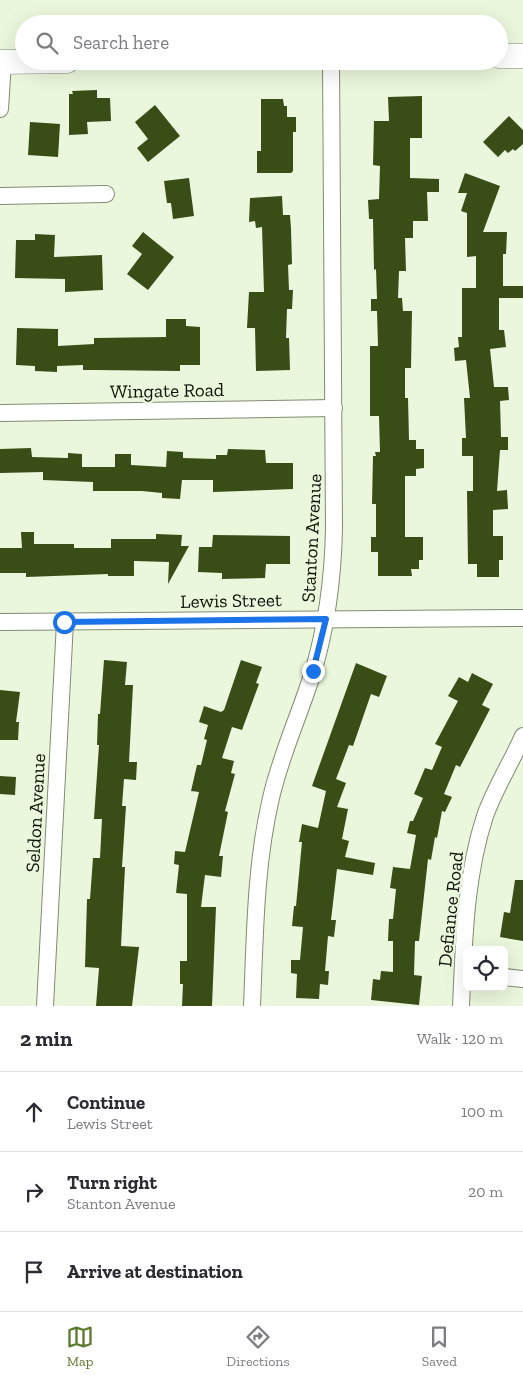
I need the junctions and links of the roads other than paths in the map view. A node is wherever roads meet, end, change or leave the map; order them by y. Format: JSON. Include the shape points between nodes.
{"nodes":[{"id":1,"x":508,"y":56,"type":"edge"},
{"id":2,"x":523,"y":56,"type":"edge"},
{"id":3,"x":2,"y":62,"type":"edge"},
{"id":4,"x":15,"y":62,"type":"edge"},
{"id":5,"x":331,"y":70,"type":"edge"},
{"id":6,"x":0,"y":109,"type":"edge"},
{"id":7,"x":106,"y":194,"type":"dead end"},
{"id":8,"x":0,"y":196,"type":"edge"},
{"id":9,"x":334,"y":408,"type":"junction"},
{"id":10,"x":0,"y":413,"type":"edge"},
{"id":11,"x":523,"y":618,"type":"edge"},
{"id":12,"x":326,"y":619,"type":"junction"},
{"id":13,"x":0,"y":622,"type":"edge"},
{"id":14,"x":64,"y":622,"type":"junction"},
{"id":15,"x":523,"y":736,"type":"edge"},
{"id":16,"x":518,"y":760,"type":"edge"},
{"id":17,"x":466,"y":946,"type":"edge"},
{"id":18,"x":508,"y":977,"type":"edge"},
{"id":19,"x":523,"y":979,"type":"edge"},
{"id":20,"x":463,"y":990,"type":"edge"},
{"id":21,"x":45,"y":1006,"type":"edge"},
{"id":22,"x":252,"y":1006,"type":"edge"},
{"id":23,"x":461,"y":1006,"type":"edge"}],
"edges":[{"from":1,"to":2,"type":"street"},
{"from":3,"to":4,"type":"street"},
{"from":3,"to":6,"type":"street"},
{"from":5,"to":9,"type":"street","name":"Stanton Avenue"},
{"from":7,"to":8,"type":"street"},
{"from":9,"to":10,"type":"street","name":"Wingate Road"},
{"from":9,"to":12,"type":"street","name":"Stanton Avenue","via":[[334,552]]},
{"from":11,"to":12,"type":"street","name":"Lewis Street"},
{"from":12,"to":14,"type":"street","name":"Lewis Street"},
{"from":12,"to":22,"type":"street","name":"Stanton Avenue","via":[[313,671],[270,801],[260,869]]},
{"from":13,"to":14,"type":"street","name":"Lewis Street"},
{"from":14,"to":21,"type":"street","name":"Seldon Avenue"},
{"from":15,"to":16,"type":"street","name":"Defiance Road"},
{"from":16,"to":17,"type":"street","name":"Defiance Road","via":[[491,802],[475,854],[468,892]]},
{"from":18,"to":19,"type":"street"},
{"from":20,"to":23,"type":"street","name":"Defiance Road"}]}
